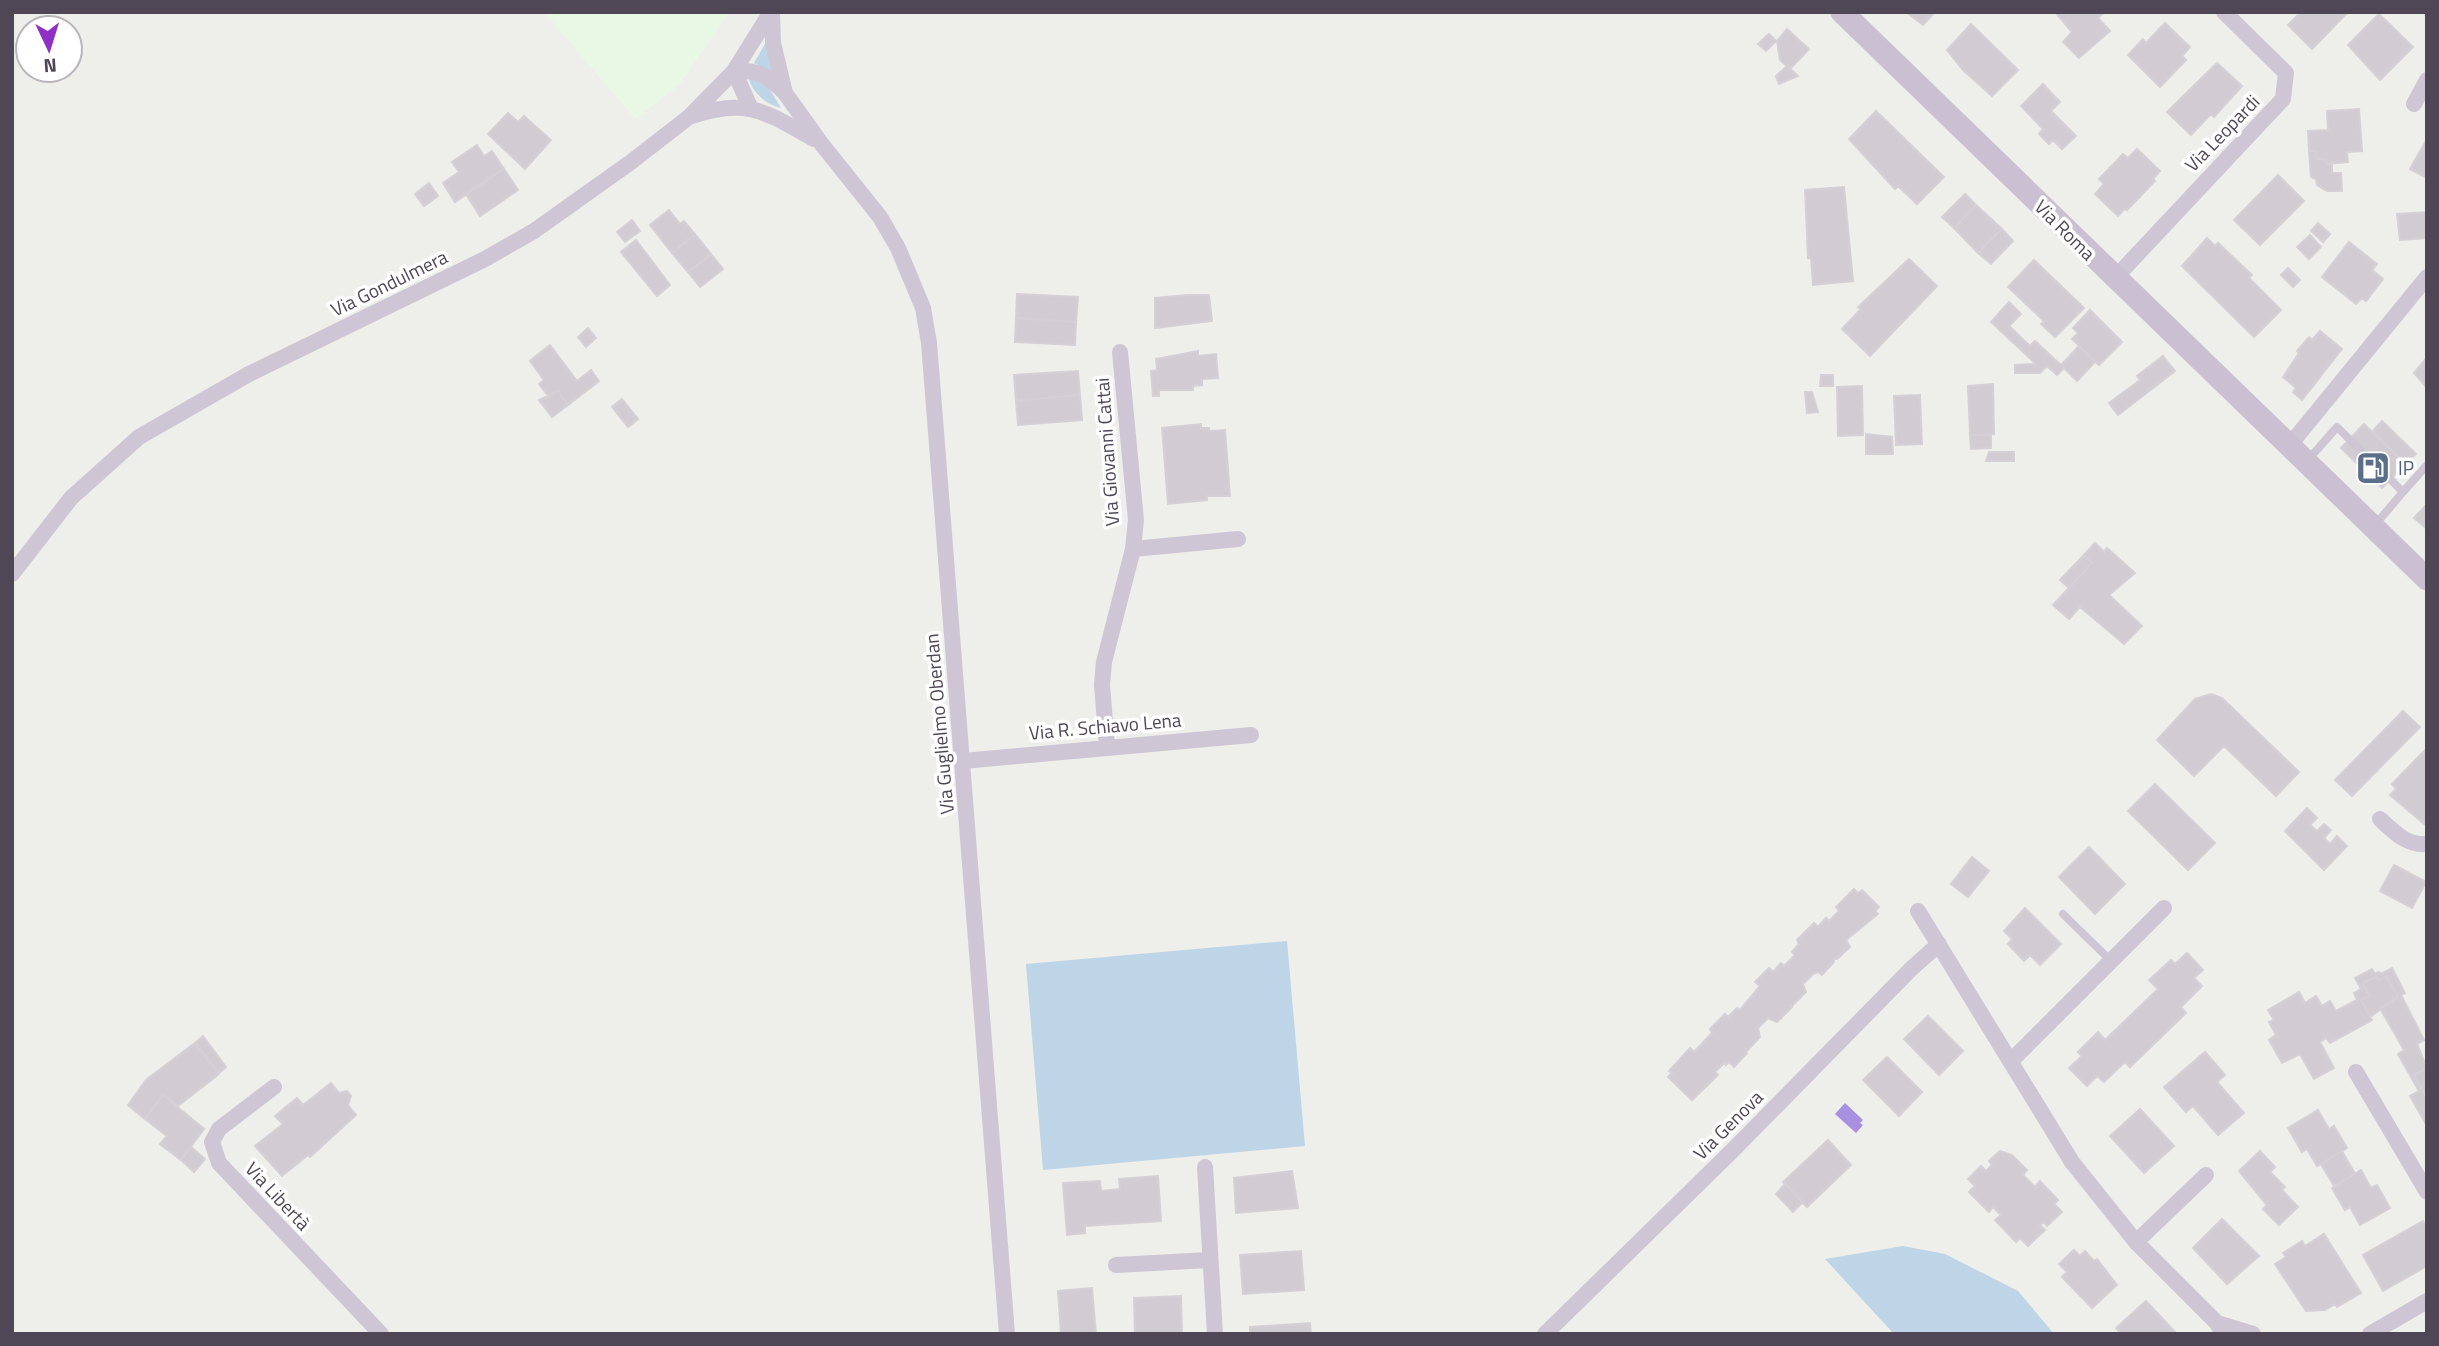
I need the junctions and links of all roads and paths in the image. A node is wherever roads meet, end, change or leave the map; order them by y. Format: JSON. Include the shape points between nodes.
{"nodes":[{"id":1,"x":771,"y":12,"type":"edge"},
{"id":2,"x":1842,"y":12,"type":"edge"},
{"id":3,"x":2224,"y":12,"type":"edge"},
{"id":4,"x":734,"y":71,"type":"junction"},
{"id":5,"x":2427,"y":80,"type":"edge"},
{"id":6,"x":785,"y":93,"type":"junction"},
{"id":7,"x":2414,"y":104,"type":"dead end"},
{"id":8,"x":751,"y":108,"type":"junction"},
{"id":9,"x":689,"y":117,"type":"junction"},
{"id":10,"x":820,"y":142,"type":"junction"},
{"id":11,"x":2427,"y":277,"type":"edge"},
{"id":12,"x":2115,"y":278,"type":"junction"},
{"id":13,"x":1120,"y":352,"type":"dead end"},
{"id":14,"x":2289,"y":446,"type":"junction"},
{"id":15,"x":2306,"y":462,"type":"junction"},
{"id":16,"x":2427,"y":465,"type":"edge"},
{"id":17,"x":2403,"y":492,"type":"junction"},
{"id":18,"x":2373,"y":527,"type":"junction"},
{"id":19,"x":1238,"y":539,"type":"dead end"},
{"id":20,"x":1133,"y":549,"type":"junction"},
{"id":21,"x":12,"y":574,"type":"edge"},
{"id":22,"x":2427,"y":579,"type":"edge"},
{"id":23,"x":1251,"y":736,"type":"dead end"},
{"id":24,"x":1107,"y":747,"type":"junction"},
{"id":25,"x":963,"y":761,"type":"junction"},
{"id":26,"x":2380,"y":819,"type":"dead end"},
{"id":27,"x":2427,"y":844,"type":"edge"},
{"id":28,"x":2164,"y":908,"type":"dead end"},
{"id":29,"x":1918,"y":911,"type":"dead end"},
{"id":30,"x":2063,"y":914,"type":"dead end"},
{"id":31,"x":1939,"y":944,"type":"junction"},
{"id":32,"x":2111,"y":961,"type":"junction"},
{"id":33,"x":2011,"y":1061,"type":"junction"},
{"id":34,"x":2357,"y":1072,"type":"dead end"},
{"id":35,"x":274,"y":1087,"type":"dead end"},
{"id":36,"x":1205,"y":1167,"type":"dead end"},
{"id":37,"x":2206,"y":1175,"type":"dead end"},
{"id":38,"x":2427,"y":1192,"type":"edge"},
{"id":39,"x":2136,"y":1241,"type":"junction"},
{"id":40,"x":1209,"y":1260,"type":"junction"},
{"id":41,"x":1116,"y":1265,"type":"dead end"},
{"id":42,"x":2427,"y":1301,"type":"edge"},
{"id":43,"x":2220,"y":1329,"type":"edge"},
{"id":44,"x":381,"y":1334,"type":"edge"},
{"id":45,"x":1007,"y":1334,"type":"edge"},
{"id":46,"x":1214,"y":1334,"type":"edge"},
{"id":47,"x":1545,"y":1334,"type":"edge"},
{"id":48,"x":2253,"y":1334,"type":"edge"},
{"id":49,"x":2370,"y":1334,"type":"edge"}],
"edges":[{"from":1,"to":4,"type":"street","name":"Via Gondulmera"},
{"from":1,"to":6,"type":"street","name":"Via Guglielmo Oberdan"},
{"from":2,"to":12,"type":"main road","name":"Via Roma"},
{"from":3,"to":12,"type":"street","name":"Via Leopardi","via":[[2286,73],[2283,99]]},
{"from":4,"to":6,"type":"street","name":"Via Guglielmo Oberdan","via":[[768,76]]},
{"from":4,"to":8,"type":"street"},
{"from":4,"to":9,"type":"street","name":"Via Gondulmera"},
{"from":5,"to":7,"type":"street"},
{"from":6,"to":10,"type":"street","name":"Via Guglielmo Oberdan"},
{"from":8,"to":9,"type":"street","name":"Via Guglielmo Oberdan","via":[[727,107]]},
{"from":8,"to":10,"type":"street","name":"Via Guglielmo Oberdan"},
{"from":9,"to":21,"type":"street","name":"Via Gondulmera","via":[[534,231],[249,374],[139,437],[71,498]]},
{"from":10,"to":25,"type":"street","name":"Via Guglielmo Oberdan","via":[[880,217],[923,308],[932,369]]},
{"from":11,"to":14,"type":"street"},
{"from":12,"to":14,"type":"main road","name":"Via Roma"},
{"from":13,"to":20,"type":"street","name":"Via Giovanni Cattai","via":[[1136,520]]},
{"from":14,"to":15,"type":"main road","name":"Via Roma"},
{"from":15,"to":17,"type":"lane","via":[[2337,427]]},
{"from":15,"to":18,"type":"main road","name":"Via Roma"},
{"from":16,"to":17,"type":"lane"},
{"from":17,"to":18,"type":"lane"},
{"from":18,"to":22,"type":"main road","name":"Via Roma"},
{"from":19,"to":20,"type":"street","name":"Via Giovanni Cattai"},
{"from":20,"to":24,"type":"street","name":"Via Giovanni Cattai","via":[[1104,662]]},
{"from":23,"to":24,"type":"street","name":"Via R. Schiavo Lena"},
{"from":24,"to":25,"type":"street","name":"Via R. Schiavo Lena"},
{"from":25,"to":45,"type":"street","name":"Via Guglielmo Oberdan"},
{"from":26,"to":27,"type":"street","via":[[2400,837],[2416,845]]},
{"from":28,"to":32,"type":"street"},
{"from":29,"to":31,"type":"street"},
{"from":30,"to":32,"type":"lane"},
{"from":31,"to":33,"type":"street"},
{"from":31,"to":47,"type":"street","name":"Via Genova"},
{"from":32,"to":33,"type":"street"},
{"from":33,"to":39,"type":"street","via":[[2072,1162]]},
{"from":34,"to":38,"type":"street"},
{"from":35,"to":44,"type":"street","name":"Via Libertà","via":[[219,1129],[212,1142],[219,1163]]},
{"from":36,"to":40,"type":"street"},
{"from":37,"to":39,"type":"street"},
{"from":39,"to":43,"type":"street"},
{"from":40,"to":41,"type":"street"},
{"from":40,"to":46,"type":"street"},
{"from":42,"to":49,"type":"street"},
{"from":43,"to":48,"type":"street"}]}
